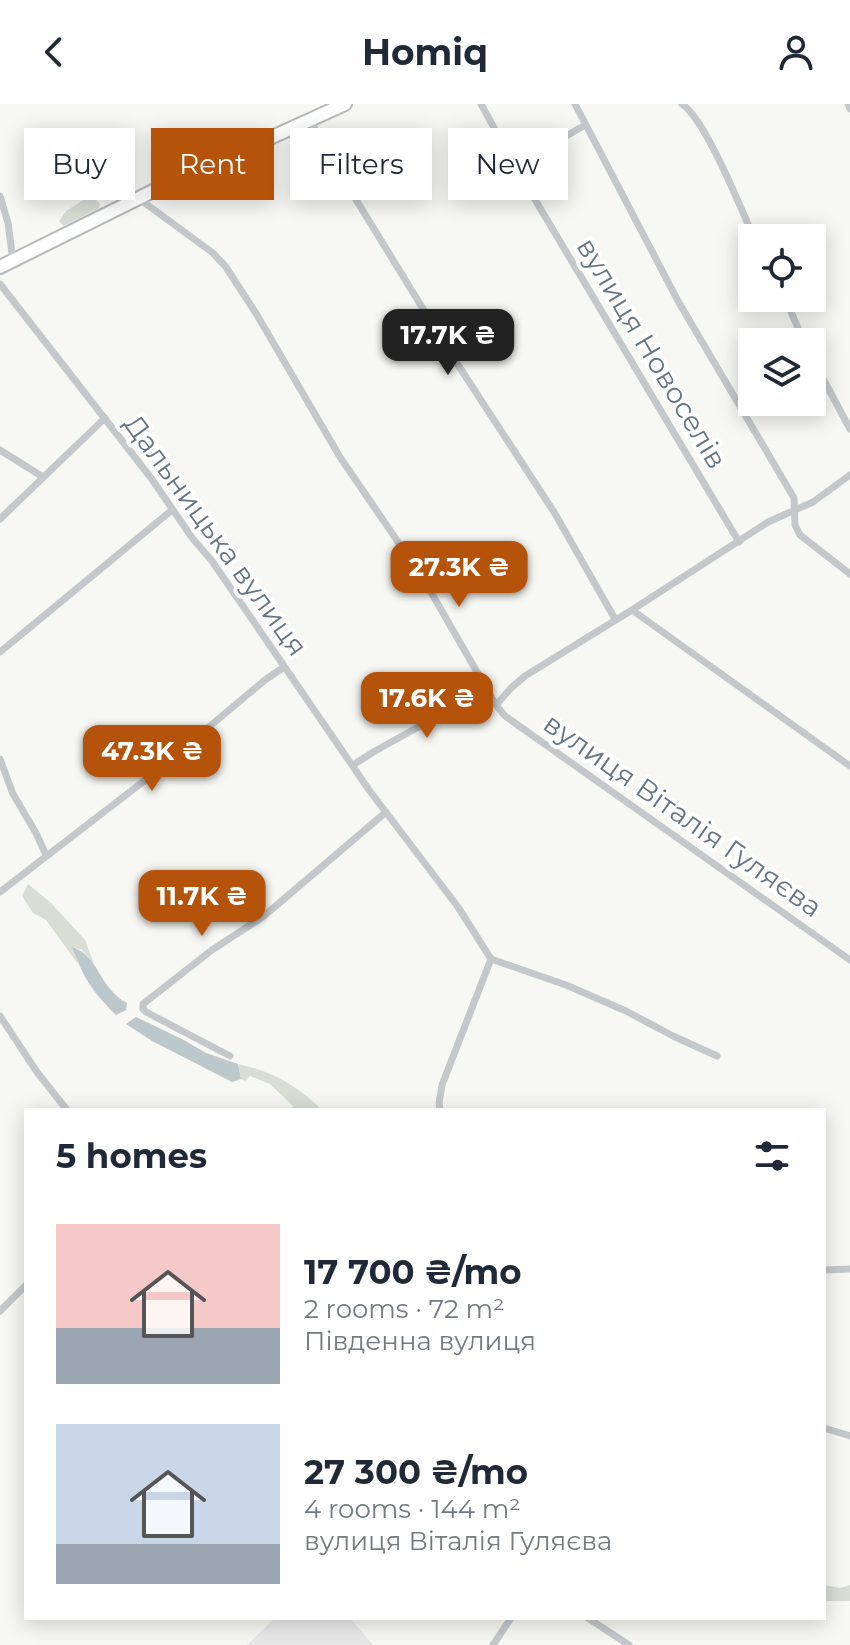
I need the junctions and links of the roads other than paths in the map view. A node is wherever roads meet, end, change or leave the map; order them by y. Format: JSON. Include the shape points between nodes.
{"nodes":[{"id":1,"x":345,"y":104,"type":"edge"},
{"id":2,"x":481,"y":104,"type":"edge"},
{"id":3,"x":575,"y":104,"type":"edge"},
{"id":4,"x":682,"y":104,"type":"edge"},
{"id":5,"x":310,"y":119,"type":"junction"},
{"id":6,"x":585,"y":125,"type":"junction"},
{"id":7,"x":494,"y":128,"type":"edge"},
{"id":8,"x":568,"y":135,"type":"edge"},
{"id":9,"x":0,"y":196,"type":"edge"},
{"id":10,"x":138,"y":198,"type":"junction"},
{"id":11,"x":535,"y":200,"type":"edge"},
{"id":12,"x":748,"y":224,"type":"edge"},
{"id":13,"x":13,"y":261,"type":"junction"},
{"id":14,"x":0,"y":267,"type":"edge"},
{"id":15,"x":0,"y":284,"type":"edge"},
{"id":16,"x":826,"y":384,"type":"edge"},
{"id":17,"x":105,"y":418,"type":"junction"},
{"id":18,"x":850,"y":429,"type":"edge"},
{"id":19,"x":0,"y":450,"type":"edge"},
{"id":20,"x":850,"y":475,"type":"edge"},
{"id":21,"x":43,"y":477,"type":"junction"},
{"id":22,"x":795,"y":508,"type":"junction"},
{"id":23,"x":172,"y":510,"type":"junction"},
{"id":24,"x":0,"y":519,"type":"edge"},
{"id":25,"x":739,"y":542,"type":"junction"},
{"id":26,"x":850,"y":574,"type":"edge"},
{"id":27,"x":632,"y":610,"type":"junction"},
{"id":28,"x":615,"y":619,"type":"junction"},
{"id":29,"x":0,"y":652,"type":"edge"},
{"id":30,"x":284,"y":667,"type":"junction"},
{"id":31,"x":487,"y":689,"type":"junction"},
{"id":32,"x":496,"y":705,"type":"junction"},
{"id":33,"x":0,"y":759,"type":"edge"},
{"id":34,"x":353,"y":765,"type":"junction"},
{"id":35,"x":850,"y":766,"type":"edge"},
{"id":36,"x":386,"y":812,"type":"junction"},
{"id":37,"x":46,"y":855,"type":"junction"},
{"id":38,"x":0,"y":892,"type":"edge"},
{"id":39,"x":491,"y":959,"type":"junction"},
{"id":40,"x":850,"y":960,"type":"edge"},
{"id":41,"x":0,"y":1016,"type":"edge"},
{"id":42,"x":230,"y":1056,"type":"dead end"},
{"id":43,"x":717,"y":1056,"type":"dead end"},
{"id":44,"x":65,"y":1108,"type":"edge"},
{"id":45,"x":440,"y":1108,"type":"edge"},
{"id":46,"x":850,"y":1269,"type":"edge"},
{"id":47,"x":826,"y":1270,"type":"edge"},
{"id":48,"x":24,"y":1287,"type":"edge"},
{"id":49,"x":0,"y":1311,"type":"edge"},
{"id":50,"x":826,"y":1429,"type":"edge"},
{"id":51,"x":850,"y":1436,"type":"edge"},
{"id":52,"x":510,"y":1620,"type":"edge"},
{"id":53,"x":591,"y":1620,"type":"edge"},
{"id":54,"x":608,"y":1620,"type":"edge"},
{"id":55,"x":604,"y":1629,"type":"junction"},
{"id":56,"x":493,"y":1645,"type":"edge"},
{"id":57,"x":629,"y":1645,"type":"edge"}],
"edges":[{"from":1,"to":5,"type":"highway"},
{"from":2,"to":7,"type":"street","name":"вулиця Новоселів"},
{"from":3,"to":6,"type":"street"},
{"from":4,"to":12,"type":"street","via":[[692,111]]},
{"from":5,"to":10,"type":"highway"},
{"from":5,"to":28,"type":"street"},
{"from":6,"to":8,"type":"street"},
{"from":6,"to":22,"type":"street"},
{"from":9,"to":13,"type":"street"},
{"from":10,"to":13,"type":"highway"},
{"from":10,"to":31,"type":"street","name":"вулиця Віталія Гуляєва","via":[[226,267]]},
{"from":11,"to":25,"type":"street","name":"вулиця Новоселів"},
{"from":13,"to":14,"type":"highway"},
{"from":15,"to":17,"type":"street","name":"Дальницька вулиця"},
{"from":16,"to":18,"type":"street"},
{"from":17,"to":21,"type":"street"},
{"from":17,"to":23,"type":"street","name":"Дальницька вулиця"},
{"from":19,"to":21,"type":"street"},
{"from":20,"to":22,"type":"street","via":[[813,502]]},
{"from":21,"to":24,"type":"street"},
{"from":22,"to":25,"type":"street"},
{"from":22,"to":26,"type":"street","via":[[800,535]]},
{"from":23,"to":29,"type":"street"},
{"from":23,"to":30,"type":"street","name":"Дальницька вулиця"},
{"from":25,"to":27,"type":"street"},
{"from":27,"to":28,"type":"street"},
{"from":27,"to":35,"type":"street"},
{"from":28,"to":32,"type":"street","via":[[525,676]]},
{"from":30,"to":34,"type":"street","name":"Дальницька вулиця"},
{"from":30,"to":37,"type":"street"},
{"from":31,"to":32,"type":"street","name":"вулиця Віталія Гуляєва"},
{"from":31,"to":34,"type":"street"},
{"from":32,"to":40,"type":"street","name":"вулиця Віталія Гуляєва"},
{"from":33,"to":37,"type":"street"},
{"from":34,"to":36,"type":"street","name":"Дальницька вулиця"},
{"from":36,"to":39,"type":"street","name":"Дальницька вулиця"},
{"from":36,"to":42,"type":"street","via":[[264,916],[143,1004],[146,1012]]},
{"from":37,"to":38,"type":"street"},
{"from":39,"to":43,"type":"street","via":[[566,985]]},
{"from":39,"to":45,"type":"street","via":[[442,1085]]},
{"from":41,"to":44,"type":"street"},
{"from":46,"to":47,"type":"street"},
{"from":48,"to":49,"type":"street"},
{"from":50,"to":51,"type":"street"},
{"from":52,"to":56,"type":"street"},
{"from":53,"to":55,"type":"street"},
{"from":54,"to":55,"type":"street"},
{"from":55,"to":57,"type":"street"}]}
